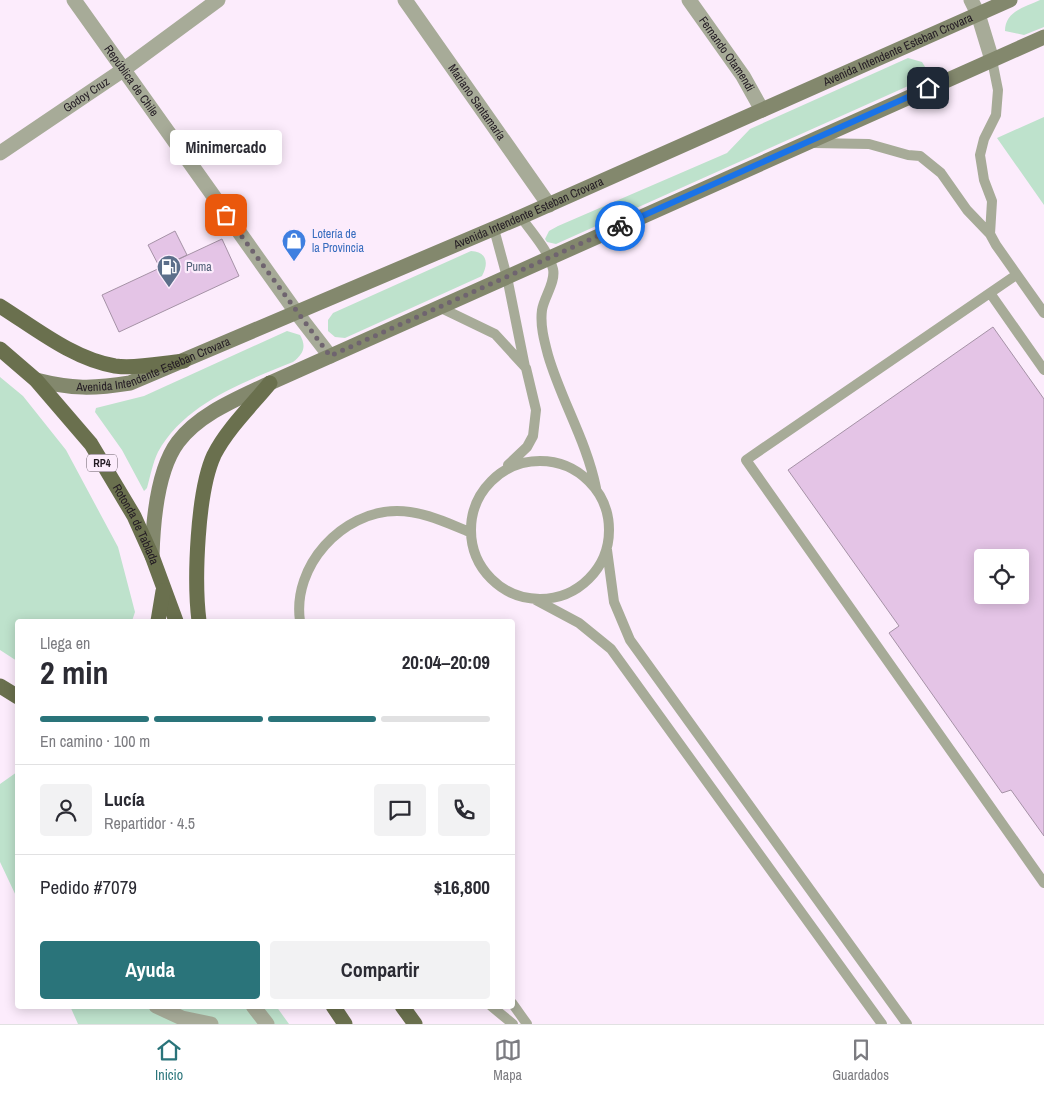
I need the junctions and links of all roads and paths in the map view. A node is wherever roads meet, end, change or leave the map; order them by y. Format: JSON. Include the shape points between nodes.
{"nodes":[{"id":1,"x":74,"y":0,"type":"edge"},
{"id":2,"x":218,"y":0,"type":"edge"},
{"id":3,"x":405,"y":0,"type":"edge"},
{"id":4,"x":689,"y":0,"type":"edge"},
{"id":5,"x":971,"y":0,"type":"edge"},
{"id":6,"x":1010,"y":0,"type":"edge"},
{"id":7,"x":978,"y":14,"type":"junction"},
{"id":8,"x":1044,"y":37,"type":"edge"},
{"id":9,"x":992,"y":60,"type":"junction"},
{"id":10,"x":123,"y":70,"type":"junction"},
{"id":11,"x":762,"y":110,"type":"junction"},
{"id":12,"x":809,"y":143,"type":"junction"},
{"id":13,"x":0,"y":153,"type":"edge"},
{"id":14,"x":549,"y":205,"type":"junction"},
{"id":15,"x":520,"y":218,"type":"junction"},
{"id":16,"x":494,"y":229,"type":"junction"},
{"id":17,"x":990,"y":234,"type":"junction"},
{"id":18,"x":549,"y":258,"type":"junction"},
{"id":19,"x":1016,"y":275,"type":"junction"},
{"id":20,"x":507,"y":276,"type":"junction"},
{"id":21,"x":990,"y":293,"type":"junction"},
{"id":22,"x":0,"y":306,"type":"edge"},
{"id":23,"x":439,"y":307,"type":"junction"},
{"id":24,"x":296,"y":312,"type":"junction"},
{"id":25,"x":1044,"y":313,"type":"edge"},
{"id":26,"x":0,"y":349,"type":"edge"},
{"id":27,"x":330,"y":356,"type":"junction"},
{"id":28,"x":184,"y":361,"type":"junction"},
{"id":29,"x":526,"y":368,"type":"junction"},
{"id":30,"x":1044,"y":370,"type":"edge"},
{"id":31,"x":36,"y":380,"type":"junction"},
{"id":32,"x":270,"y":383,"type":"junction"},
{"id":33,"x":501,"y":472,"type":"junction"},
{"id":34,"x":596,"y":488,"type":"junction"},
{"id":35,"x":470,"y":532,"type":"junction"},
{"id":36,"x":607,"y":550,"type":"junction"},
{"id":37,"x":152,"y":556,"type":"junction"},
{"id":38,"x":163,"y":591,"type":"junction"},
{"id":39,"x":196,"y":596,"type":"junction"},
{"id":40,"x":536,"y":600,"type":"junction"},
{"id":41,"x":158,"y":619,"type":"edge"},
{"id":42,"x":176,"y":619,"type":"edge"},
{"id":43,"x":179,"y":619,"type":"edge"},
{"id":44,"x":199,"y":619,"type":"edge"},
{"id":45,"x":300,"y":619,"type":"edge"},
{"id":46,"x":0,"y":686,"type":"edge"},
{"id":47,"x":15,"y":695,"type":"edge"},
{"id":48,"x":1044,"y":883,"type":"edge"},
{"id":49,"x":515,"y":1007,"type":"edge"},
{"id":50,"x":162,"y":1009,"type":"edge"},
{"id":51,"x":255,"y":1009,"type":"edge"},
{"id":52,"x":335,"y":1009,"type":"edge"},
{"id":53,"x":404,"y":1009,"type":"edge"},
{"id":54,"x":495,"y":1009,"type":"edge"},
{"id":55,"x":211,"y":1024,"type":"edge"},
{"id":56,"x":267,"y":1024,"type":"edge"},
{"id":57,"x":345,"y":1024,"type":"edge"},
{"id":58,"x":415,"y":1024,"type":"edge"},
{"id":59,"x":513,"y":1024,"type":"edge"},
{"id":60,"x":527,"y":1024,"type":"edge"},
{"id":61,"x":882,"y":1024,"type":"edge"},
{"id":62,"x":907,"y":1024,"type":"edge"}],
"edges":[{"from":1,"to":10,"type":"street","name":"República de Chile"},
{"from":2,"to":10,"type":"street","name":"Godoy Cruz"},
{"from":3,"to":14,"type":"street","name":"Mariano Santamaría"},
{"from":4,"to":11,"type":"street","name":"Fernando Otamendi","via":[[743,76]]},
{"from":5,"to":7,"type":"street"},
{"from":6,"to":7,"type":"main road","name":"Avenida Intendente Esteban Crovara"},
{"from":7,"to":9,"type":"street"},
{"from":7,"to":11,"type":"main road","name":"Avenida Intendente Esteban Crovara"},
{"from":8,"to":9,"type":"main road"},
{"from":9,"to":12,"type":"main road"},
{"from":9,"to":17,"type":"lane","via":[[998,90],[996,115],[980,155],[992,202]]},
{"from":10,"to":13,"type":"street","name":"Godoy Cruz"},
{"from":10,"to":24,"type":"street","name":"República de Chile"},
{"from":11,"to":14,"type":"main road","name":"Avenida Intendente Esteban Crovara"},
{"from":12,"to":17,"type":"lane","via":[[869,144],[908,156],[920,156],[941,172],[966,210]]},
{"from":12,"to":18,"type":"main road"},
{"from":14,"to":15,"type":"main road","name":"Avenida Intendente Esteban Crovara"},
{"from":15,"to":16,"type":"main road","name":"Avenida Intendente Esteban Crovara"},
{"from":15,"to":18,"type":"lane"},
{"from":16,"to":20,"type":"lane"},
{"from":16,"to":24,"type":"main road","name":"Avenida Intendente Esteban Crovara"},
{"from":17,"to":19,"type":"lane"},
{"from":18,"to":20,"type":"main road"},
{"from":18,"to":34,"type":"lane","via":[[553,270],[542,310],[542,332]]},
{"from":19,"to":21,"type":"lane"},
{"from":19,"to":25,"type":"lane"},
{"from":20,"to":23,"type":"main road"},
{"from":20,"to":29,"type":"lane"},
{"from":21,"to":30,"type":"lane"},
{"from":21,"to":48,"type":"lane","via":[[746,460]]},
{"from":22,"to":28,"type":"main road","via":[[95,361],[116,366]]},
{"from":23,"to":27,"type":"main road"},
{"from":23,"to":29,"type":"lane","via":[[494,334]]},
{"from":24,"to":27,"type":"street","name":"República de Chile"},
{"from":24,"to":28,"type":"main road","name":"Avenida Intendente Esteban Crovara"},
{"from":26,"to":31,"type":"main road","name":"Rotonda de Tablada","number":"RP4"},
{"from":27,"to":32,"type":"main road"},
{"from":28,"to":31,"type":"main road","name":"Avenida Intendente Esteban Crovara","via":[[130,383],[103,388],[69,388]]},
{"from":29,"to":33,"type":"lane","via":[[536,410],[534,436]]},
{"from":31,"to":37,"type":"main road","name":"Rotonda de Tablada","number":"RP4","via":[[91,444],[134,516]]},
{"from":32,"to":37,"type":"main road","via":[[218,409],[178,442],[165,466],[157,503]]},
{"from":32,"to":39,"type":"main road","via":[[214,455],[203,491]]},
{"from":33,"to":34,"type":"lane","via":[[541,460],[562,464],[581,473]]},
{"from":33,"to":35,"type":"lane","via":[[484,488],[474,509]]},
{"from":34,"to":36,"type":"lane","via":[[609,521]]},
{"from":35,"to":40,"type":"lane","via":[[474,552],[498,585],[516,595]]},
{"from":35,"to":45,"type":"lane","via":[[428,516],[397,511],[364,517],[332,536],[314,558],[301,585]]},
{"from":36,"to":40,"type":"lane","via":[[597,571],[580,587],[559,597]]},
{"from":36,"to":62,"type":"lane","via":[[614,602],[630,640]]},
{"from":37,"to":38,"type":"main road","name":"Rotonda de Tablada","number":"RP4"},
{"from":38,"to":41,"type":"main road","name":"Rotonda de Tablada"},
{"from":38,"to":42,"type":"main road","number":"RP4"},
{"from":39,"to":43,"type":"main road"},
{"from":39,"to":44,"type":"main road"},
{"from":40,"to":61,"type":"lane","via":[[579,623],[611,649]]},
{"from":46,"to":47,"type":"main road"},
{"from":49,"to":60,"type":"lane"},
{"from":50,"to":55,"type":"street","via":[[182,1018]]},
{"from":51,"to":56,"type":"street"},
{"from":52,"to":57,"type":"main road"},
{"from":53,"to":58,"type":"main road"},
{"from":54,"to":59,"type":"lane"}]}
